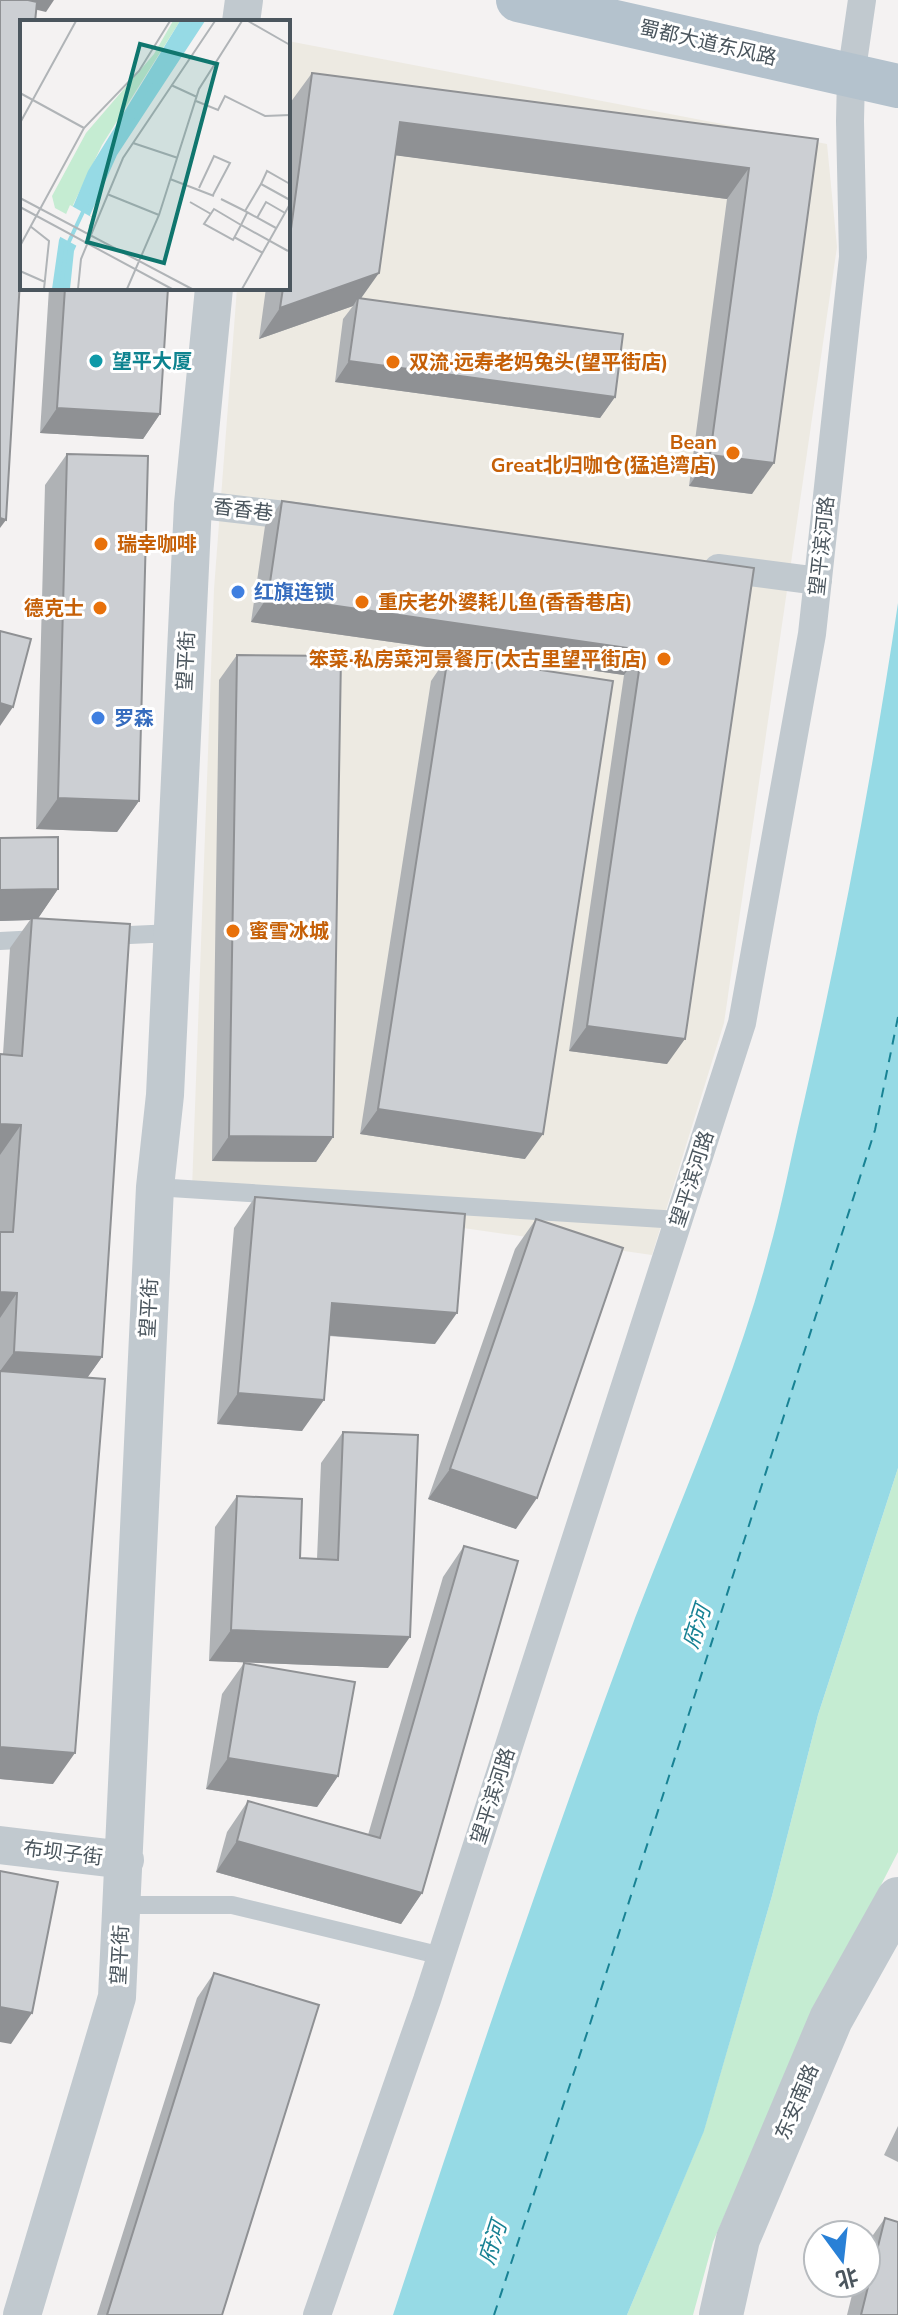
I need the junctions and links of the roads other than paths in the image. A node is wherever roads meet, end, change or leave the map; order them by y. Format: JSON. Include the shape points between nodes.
{"nodes":[{"id":1,"x":244,"y":0,"type":"edge"},
{"id":2,"x":518,"y":0,"type":"edge"},
{"id":3,"x":862,"y":0,"type":"edge"},
{"id":4,"x":241,"y":20,"type":"edge"},
{"id":5,"x":851,"y":76,"type":"junction"},
{"id":6,"x":898,"y":86,"type":"edge"},
{"id":7,"x":214,"y":290,"type":"edge"},
{"id":8,"x":193,"y":504,"type":"junction"},
{"id":9,"x":334,"y":521,"type":"edge"},
{"id":10,"x":693,"y":565,"type":"edge"},
{"id":11,"x":818,"y":581,"type":"junction"},
{"id":12,"x":173,"y":933,"type":"junction"},
{"id":13,"x":94,"y":936,"type":"edge"},
{"id":14,"x":63,"y":938,"type":"edge"},
{"id":15,"x":0,"y":941,"type":"edge"},
{"id":16,"x":155,"y":1187,"type":"junction"},
{"id":17,"x":679,"y":1220,"type":"junction"},
{"id":18,"x":0,"y":1845,"type":"edge"},
{"id":19,"x":125,"y":1860,"type":"junction"},
{"id":20,"x":898,"y":1899,"type":"edge"},
{"id":21,"x":122,"y":1905,"type":"junction"},
{"id":22,"x":442,"y":1956,"type":"junction"},
{"id":23,"x":22,"y":2315,"type":"edge"},
{"id":24,"x":317,"y":2315,"type":"edge"},
{"id":25,"x":721,"y":2315,"type":"edge"}],
"edges":[{"from":1,"to":4,"type":"street"},
{"from":2,"to":5,"type":"main road","name":"蜀都大道东风路"},
{"from":3,"to":5,"type":"street","name":"望平滨河路"},
{"from":5,"to":6,"type":"main road","name":"蜀都大道东风路"},
{"from":5,"to":11,"type":"street","name":"望平滨河路","via":[[853,257]]},
{"from":7,"to":8,"type":"street","name":"望平街"},
{"from":8,"to":9,"type":"street","name":"香香巷"},
{"from":8,"to":12,"type":"street","name":"望平街"},
{"from":10,"to":11,"type":"street"},
{"from":11,"to":17,"type":"street","name":"望平滨河路","via":[[742,1023]]},
{"from":12,"to":13,"type":"lane"},
{"from":12,"to":16,"type":"street","name":"望平街"},
{"from":14,"to":15,"type":"lane"},
{"from":16,"to":17,"type":"lane"},
{"from":16,"to":19,"type":"street","name":"望平街"},
{"from":17,"to":22,"type":"street","name":"望平滨河路"},
{"from":18,"to":19,"type":"street","name":"布坝子街"},
{"from":19,"to":21,"type":"street","name":"望平街"},
{"from":20,"to":25,"type":"street","name":"东安南路","via":[[831,2019],[738,2239]]},
{"from":21,"to":22,"type":"lane","via":[[232,1905]]},
{"from":21,"to":23,"type":"street","name":"望平街","via":[[117,1997]]},
{"from":22,"to":24,"type":"street","name":"望平滨河路"}]}
